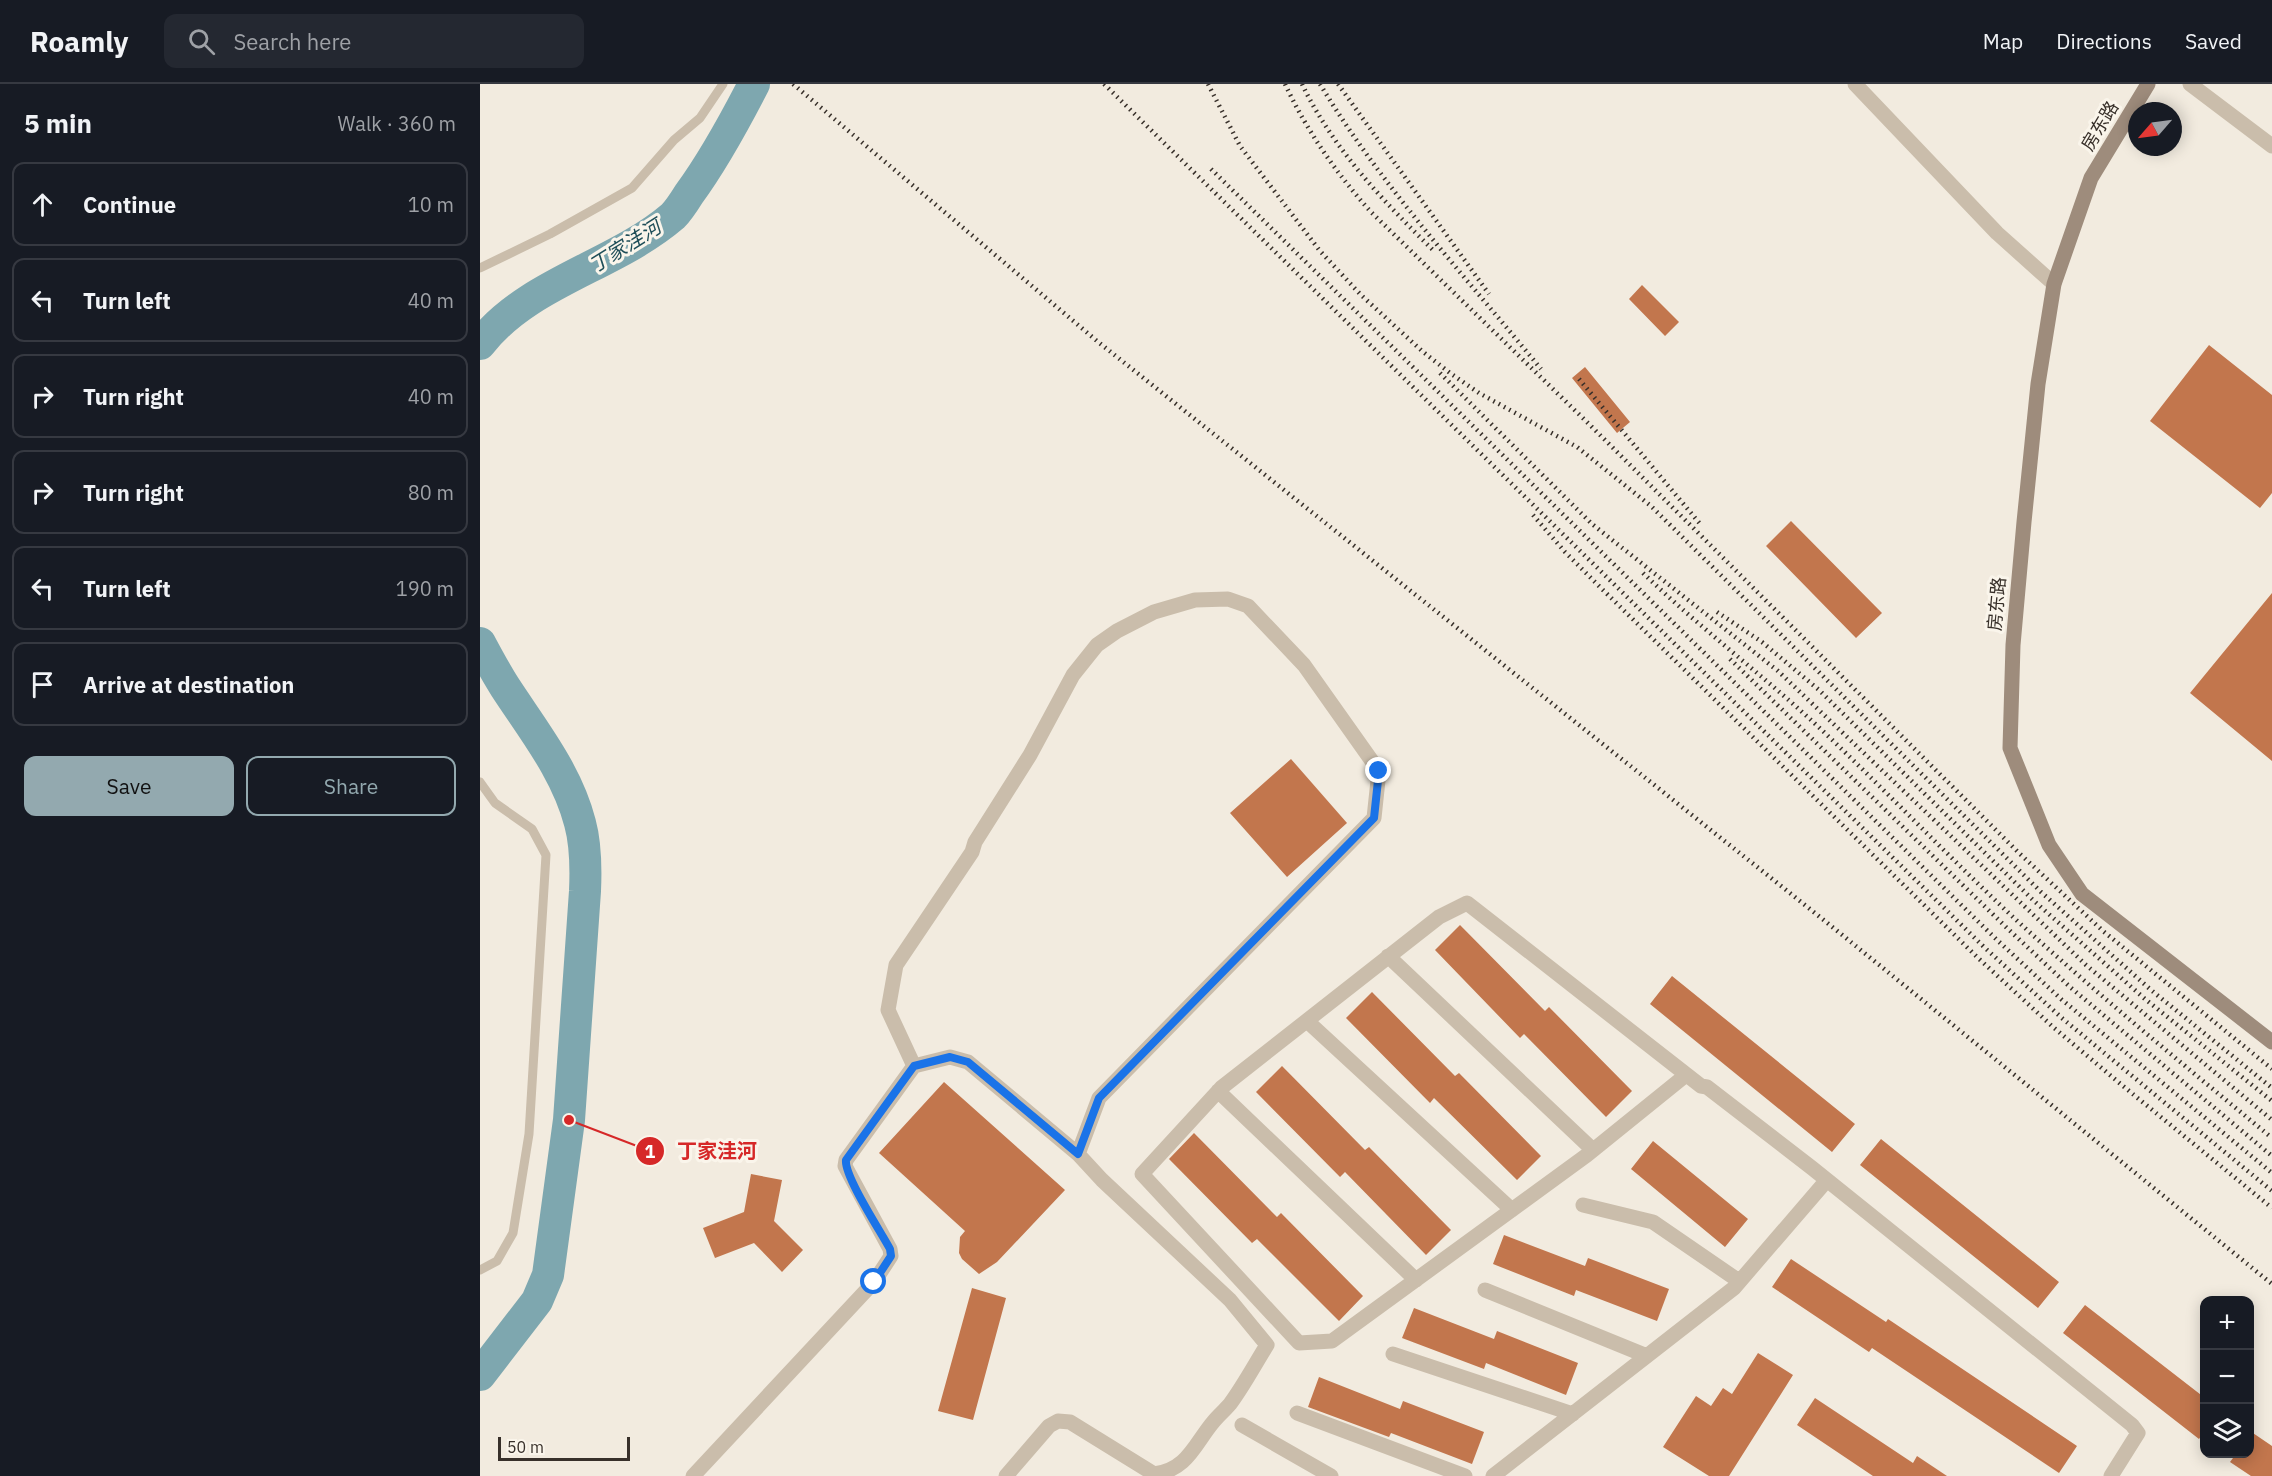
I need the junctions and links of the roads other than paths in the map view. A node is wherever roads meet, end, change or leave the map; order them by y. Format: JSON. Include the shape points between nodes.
{"nodes":[{"id":1,"x":723,"y":84,"type":"edge"},
{"id":2,"x":1855,"y":84,"type":"edge"},
{"id":3,"x":2148,"y":84,"type":"edge"},
{"id":4,"x":2190,"y":84,"type":"edge"},
{"id":5,"x":2272,"y":146,"type":"edge"},
{"id":6,"x":480,"y":268,"type":"edge"},
{"id":7,"x":2054,"y":284,"type":"junction"},
{"id":8,"x":480,"y":782,"type":"edge"},
{"id":9,"x":1389,"y":956,"type":"junction"},
{"id":10,"x":1307,"y":1021,"type":"junction"},
{"id":11,"x":2272,"y":1042,"type":"edge"},
{"id":12,"x":914,"y":1066,"type":"junction"},
{"id":13,"x":1686,"y":1075,"type":"junction"},
{"id":14,"x":1218,"y":1091,"type":"junction"},
{"id":15,"x":1593,"y":1150,"type":"junction"},
{"id":16,"x":1078,"y":1154,"type":"junction"},
{"id":17,"x":1827,"y":1180,"type":"junction"},
{"id":18,"x":1583,"y":1205,"type":"dead end"},
{"id":19,"x":1512,"y":1210,"type":"junction"},
{"id":20,"x":480,"y":1270,"type":"edge"},
{"id":21,"x":1416,"y":1280,"type":"junction"},
{"id":22,"x":1739,"y":1281,"type":"junction"},
{"id":23,"x":1485,"y":1290,"type":"dead end"},
{"id":24,"x":1393,"y":1354,"type":"dead end"},
{"id":25,"x":1647,"y":1356,"type":"junction"},
{"id":26,"x":1297,"y":1413,"type":"dead end"},
{"id":27,"x":1573,"y":1414,"type":"junction"},
{"id":28,"x":1242,"y":1425,"type":"dead end"},
{"id":29,"x":693,"y":1476,"type":"edge"},
{"id":30,"x":1006,"y":1476,"type":"edge"},
{"id":31,"x":1331,"y":1476,"type":"edge"},
{"id":32,"x":1466,"y":1476,"type":"edge"},
{"id":33,"x":1493,"y":1476,"type":"edge"},
{"id":34,"x":2110,"y":1476,"type":"edge"}],
"edges":[{"from":1,"to":6,"type":"lane","via":[[700,118],[674,140],[632,188]]},
{"from":2,"to":7,"type":"street","via":[[1997,233]]},
{"from":3,"to":7,"type":"main road","name":"房东路","via":[[2091,178]]},
{"from":4,"to":5,"type":"street"},
{"from":7,"to":11,"type":"main road","name":"房东路","via":[[2038,384],[2024,522],[2013,645],[2010,748],[2049,845],[2082,894]]},
{"from":8,"to":20,"type":"lane","via":[[495,803],[532,830],[546,855],[529,1134],[513,1233],[497,1261]]},
{"from":9,"to":10,"type":"street"},
{"from":9,"to":13,"type":"street","via":[[1439,917],[1467,903]]},
{"from":9,"to":15,"type":"street"},
{"from":10,"to":14,"type":"street"},
{"from":10,"to":19,"type":"street"},
{"from":12,"to":16,"type":"street","via":[[950,1057],[968,1062]]},
{"from":12,"to":16,"type":"street","via":[[888,1010],[897,965],[972,852],[1073,675],[1097,645],[1154,612],[1195,600],[1227,599],[1248,606],[1304,665],[1379,771],[1374,818],[1099,1098]]},
{"from":12,"to":29,"type":"street","via":[[846,1160],[891,1256],[874,1282]]},
{"from":13,"to":15,"type":"street"},
{"from":13,"to":17,"type":"street"},
{"from":14,"to":21,"type":"street"},
{"from":14,"to":21,"type":"street","via":[[1142,1174],[1299,1343],[1332,1341]]},
{"from":15,"to":19,"type":"street"},
{"from":16,"to":30,"type":"street","via":[[1230,1300],[1267,1345],[1198,1445],[1164,1473],[1154,1474],[1070,1422],[1058,1421],[1049,1426]]},
{"from":17,"to":22,"type":"street"},
{"from":17,"to":34,"type":"street","via":[[2132,1425],[2138,1433]]},
{"from":18,"to":22,"type":"street","via":[[1653,1222]]},
{"from":19,"to":21,"type":"street"},
{"from":22,"to":25,"type":"street"},
{"from":23,"to":25,"type":"street"},
{"from":24,"to":27,"type":"street"},
{"from":25,"to":27,"type":"street"},
{"from":26,"to":32,"type":"street"},
{"from":27,"to":33,"type":"street"},
{"from":28,"to":31,"type":"street"}]}
